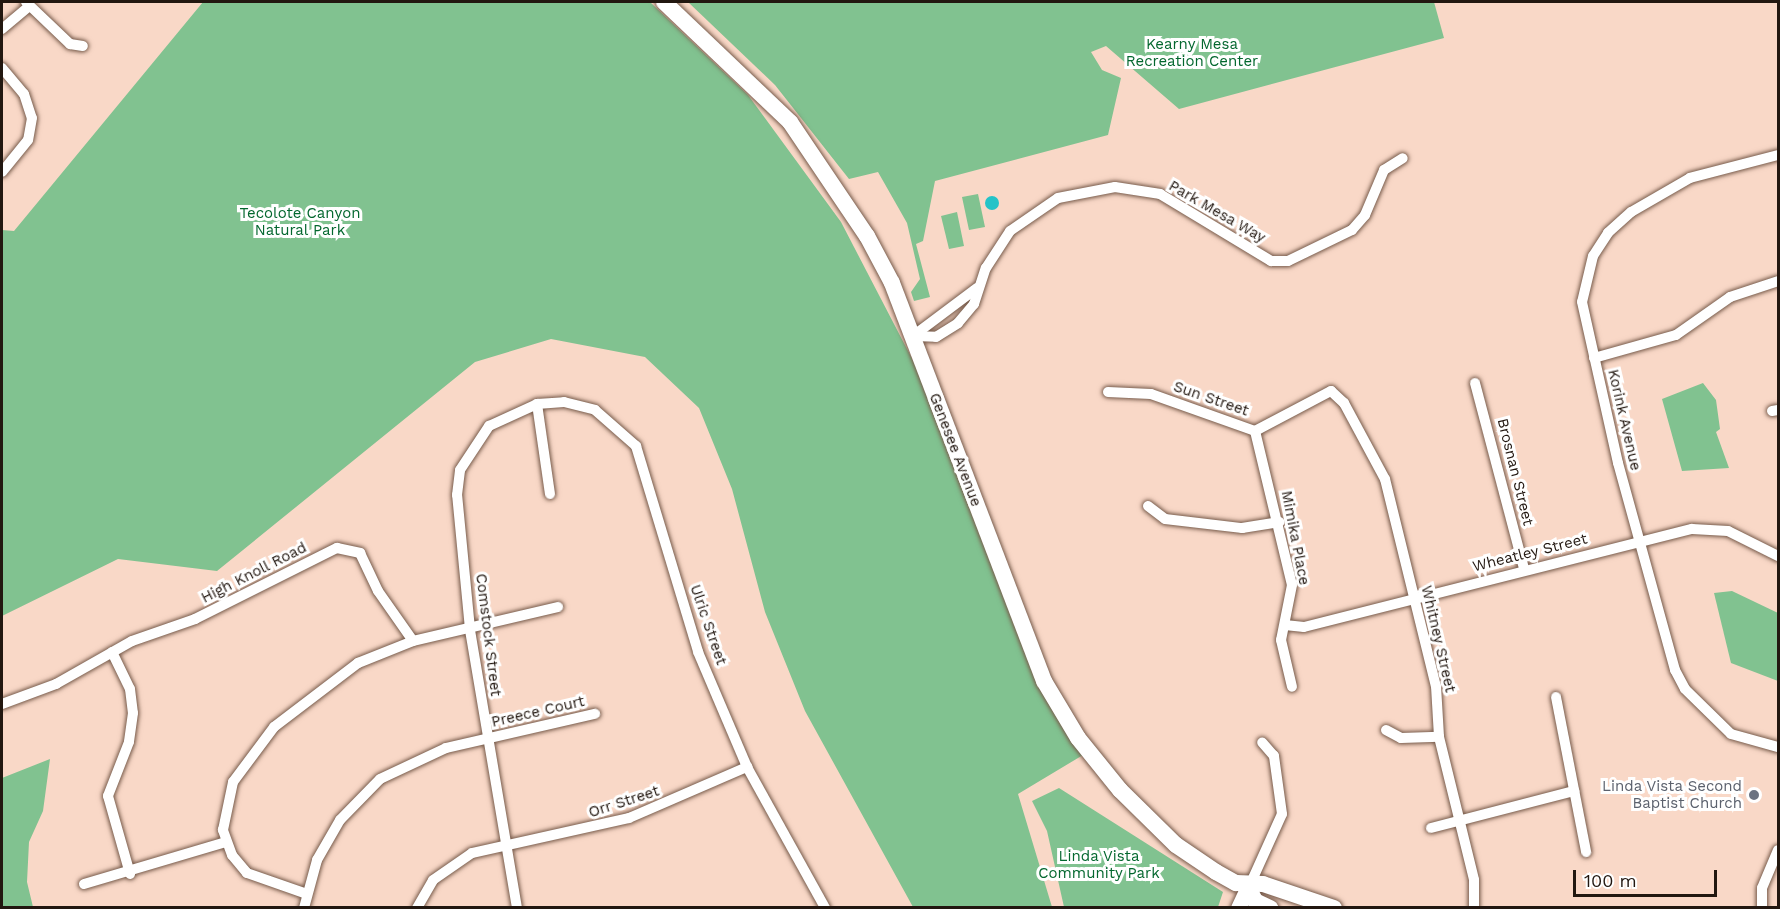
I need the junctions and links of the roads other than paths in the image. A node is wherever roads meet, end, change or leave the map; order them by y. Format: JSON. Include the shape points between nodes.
{"nodes":[{"id":1,"x":664,"y":2,"type":"edge"},
{"id":2,"x":27,"y":4,"type":"edge"},
{"id":3,"x":2,"y":29,"type":"edge"},
{"id":4,"x":83,"y":46,"type":"dead end"},
{"id":5,"x":2,"y":68,"type":"edge"},
{"id":6,"x":1779,"y":155,"type":"edge"},
{"id":7,"x":1402,"y":158,"type":"dead end"},
{"id":8,"x":2,"y":172,"type":"edge"},
{"id":9,"x":1779,"y":281,"type":"edge"},
{"id":10,"x":977,"y":288,"type":"junction"},
{"id":11,"x":913,"y":336,"type":"junction"},
{"id":12,"x":1594,"y":358,"type":"junction"},
{"id":13,"x":1475,"y":383,"type":"dead end"},
{"id":14,"x":1331,"y":391,"type":"joint"},
{"id":15,"x":1108,"y":393,"type":"dead end"},
{"id":16,"x":537,"y":404,"type":"junction"},
{"id":17,"x":1255,"y":431,"type":"junction"},
{"id":18,"x":550,"y":494,"type":"dead end"},
{"id":19,"x":1148,"y":506,"type":"dead end"},
{"id":20,"x":1280,"y":522,"type":"junction"},
{"id":21,"x":1638,"y":541,"type":"junction"},
{"id":22,"x":1779,"y":556,"type":"edge"},
{"id":23,"x":1524,"y":569,"type":"junction"},
{"id":24,"x":1413,"y":599,"type":"junction"},
{"id":25,"x":558,"y":608,"type":"dead end"},
{"id":26,"x":1285,"y":625,"type":"junction"},
{"id":27,"x":470,"y":629,"type":"junction"},
{"id":28,"x":413,"y":641,"type":"junction"},
{"id":29,"x":112,"y":652,"type":"junction"},
{"id":30,"x":1292,"y":687,"type":"dead end"},
{"id":31,"x":1556,"y":697,"type":"dead end"},
{"id":32,"x":2,"y":704,"type":"edge"},
{"id":33,"x":595,"y":714,"type":"dead end"},
{"id":34,"x":1386,"y":730,"type":"dead end"},
{"id":35,"x":1439,"y":737,"type":"junction"},
{"id":36,"x":486,"y":739,"type":"junction"},
{"id":37,"x":1263,"y":742,"type":"dead end"},
{"id":38,"x":1779,"y":747,"type":"edge"},
{"id":39,"x":747,"y":767,"type":"junction"},
{"id":40,"x":1574,"y":790,"type":"junction"},
{"id":41,"x":1459,"y":822,"type":"junction"},
{"id":42,"x":1431,"y":828,"type":"dead end"},
{"id":43,"x":226,"y":842,"type":"junction"},
{"id":44,"x":504,"y":847,"type":"junction"},
{"id":45,"x":1779,"y":850,"type":"edge"},
{"id":46,"x":1586,"y":852,"type":"dead end"},
{"id":47,"x":130,"y":874,"type":"junction"},
{"id":48,"x":84,"y":884,"type":"dead end"},
{"id":49,"x":1248,"y":887,"type":"junction"},
{"id":50,"x":307,"y":894,"type":"junction"},
{"id":51,"x":304,"y":908,"type":"edge"},
{"id":52,"x":417,"y":908,"type":"edge"},
{"id":53,"x":518,"y":908,"type":"edge"},
{"id":54,"x":825,"y":908,"type":"edge"},
{"id":55,"x":1238,"y":908,"type":"edge"},
{"id":56,"x":1270,"y":908,"type":"edge"},
{"id":57,"x":1334,"y":908,"type":"edge"},
{"id":58,"x":1474,"y":908,"type":"edge"},
{"id":59,"x":1762,"y":908,"type":"edge"}],
"edges":[{"from":1,"to":11,"type":"main road","name":"Genesee Avenue","via":[[790,122],[867,236]]},
{"from":2,"to":3,"type":"street"},
{"from":2,"to":4,"type":"street","via":[[70,44]]},
{"from":5,"to":8,"type":"street","via":[[24,94],[32,118],[28,140]]},
{"from":6,"to":12,"type":"street","name":"Korink Avenue","via":[[1726,165],[1683,182],[1608,233],[1585,273],[1582,302]]},
{"from":7,"to":10,"type":"street","name":"Park Mesa Way","via":[[1384,170],[1365,215],[1352,230],[1288,261],[1271,261],[1160,195],[1095,188],[1058,198],[1024,218],[997,249]]},
{"from":9,"to":12,"type":"street","via":[[1730,297],[1676,335]]},
{"from":10,"to":11,"type":"street","name":"Park Mesa Way"},
{"from":10,"to":11,"type":"street","name":"Park Mesa Way","via":[[974,304],[958,323],[936,338]]},
{"from":11,"to":49,"type":"main road","name":"Genesee Avenue","via":[[1044,681],[1078,738],[1120,790],[1176,845]]},
{"from":12,"to":21,"type":"street","name":"Korink Avenue"},
{"from":13,"to":23,"type":"street","name":"Brosnan Street"},
{"from":14,"to":17,"type":"street","name":"Sun Street"},
{"from":14,"to":24,"type":"street","name":"Whitney Street","via":[[1385,479]]},
{"from":15,"to":17,"type":"street","name":"Sun Street","via":[[1151,394]]},
{"from":16,"to":18,"type":"street"},
{"from":16,"to":27,"type":"street","name":"Comstock Street","via":[[489,426],[460,470],[457,495]]},
{"from":16,"to":39,"type":"street","name":"Ulric Street","via":[[564,402],[595,410],[636,446],[698,652]]},
{"from":17,"to":20,"type":"street","name":"Mimika Place"},
{"from":19,"to":20,"type":"street","via":[[1165,519],[1242,528]]},
{"from":20,"to":26,"type":"street","name":"Mimika Place","via":[[1292,585]]},
{"from":21,"to":22,"type":"street","name":"Wheatley Street","via":[[1706,528],[1728,531]]},
{"from":21,"to":23,"type":"street","name":"Wheatley Street"},
{"from":21,"to":38,"type":"street","name":"Korink Avenue","via":[[1685,689],[1742,741]]},
{"from":23,"to":24,"type":"street","name":"Wheatley Street"},
{"from":24,"to":26,"type":"street","name":"Wheatley Street","via":[[1304,627]]},
{"from":24,"to":35,"type":"street","name":"Whitney Street","via":[[1436,686]]},
{"from":25,"to":27,"type":"street"},
{"from":26,"to":30,"type":"street","name":"Mimika Place","via":[[1281,640]]},
{"from":27,"to":28,"type":"street"},
{"from":27,"to":36,"type":"street","name":"Comstock Street"},
{"from":28,"to":29,"type":"street","name":"High Knoll Road","via":[[378,591],[367,562],[351,547],[294,567],[235,601]]},
{"from":28,"to":43,"type":"street","via":[[331,679],[274,727],[233,782],[223,814]]},
{"from":29,"to":32,"type":"street","name":"High Knoll Road","via":[[56,684]]},
{"from":29,"to":47,"type":"street","via":[[130,689],[133,713],[129,742],[108,796]]},
{"from":31,"to":40,"type":"street"},
{"from":33,"to":36,"type":"street","name":"Preece Court"},
{"from":34,"to":35,"type":"street","via":[[1401,738]]},
{"from":35,"to":41,"type":"street","name":"Whitney Street"},
{"from":36,"to":44,"type":"street","name":"Comstock Street"},
{"from":36,"to":50,"type":"street","name":"Preece Court","via":[[418,758],[380,779],[340,820],[317,860]]},
{"from":37,"to":49,"type":"street","via":[[1274,756],[1282,814]]},
{"from":39,"to":44,"type":"street","name":"Orr Street","via":[[629,818]]},
{"from":39,"to":54,"type":"street","name":"Ulric Street"},
{"from":40,"to":41,"type":"street"},
{"from":40,"to":46,"type":"street"},
{"from":41,"to":42,"type":"street"},
{"from":41,"to":58,"type":"street","name":"Whitney Street","via":[[1474,880]]},
{"from":43,"to":47,"type":"street"},
{"from":43,"to":50,"type":"street","via":[[247,873]]},
{"from":44,"to":52,"type":"street","name":"Orr Street","via":[[454,863],[433,880]]},
{"from":44,"to":53,"type":"street","name":"Comstock Street"},
{"from":45,"to":59,"type":"street","via":[[1762,888]]},
{"from":47,"to":48,"type":"street"},
{"from":49,"to":55,"type":"street"},
{"from":49,"to":56,"type":"main road","name":"Genesee Avenue","via":[[1255,901]]},
{"from":49,"to":57,"type":"main road","name":"Genesee Avenue","via":[[1263,884]]},
{"from":50,"to":51,"type":"street","name":"Preece Court"}]}
